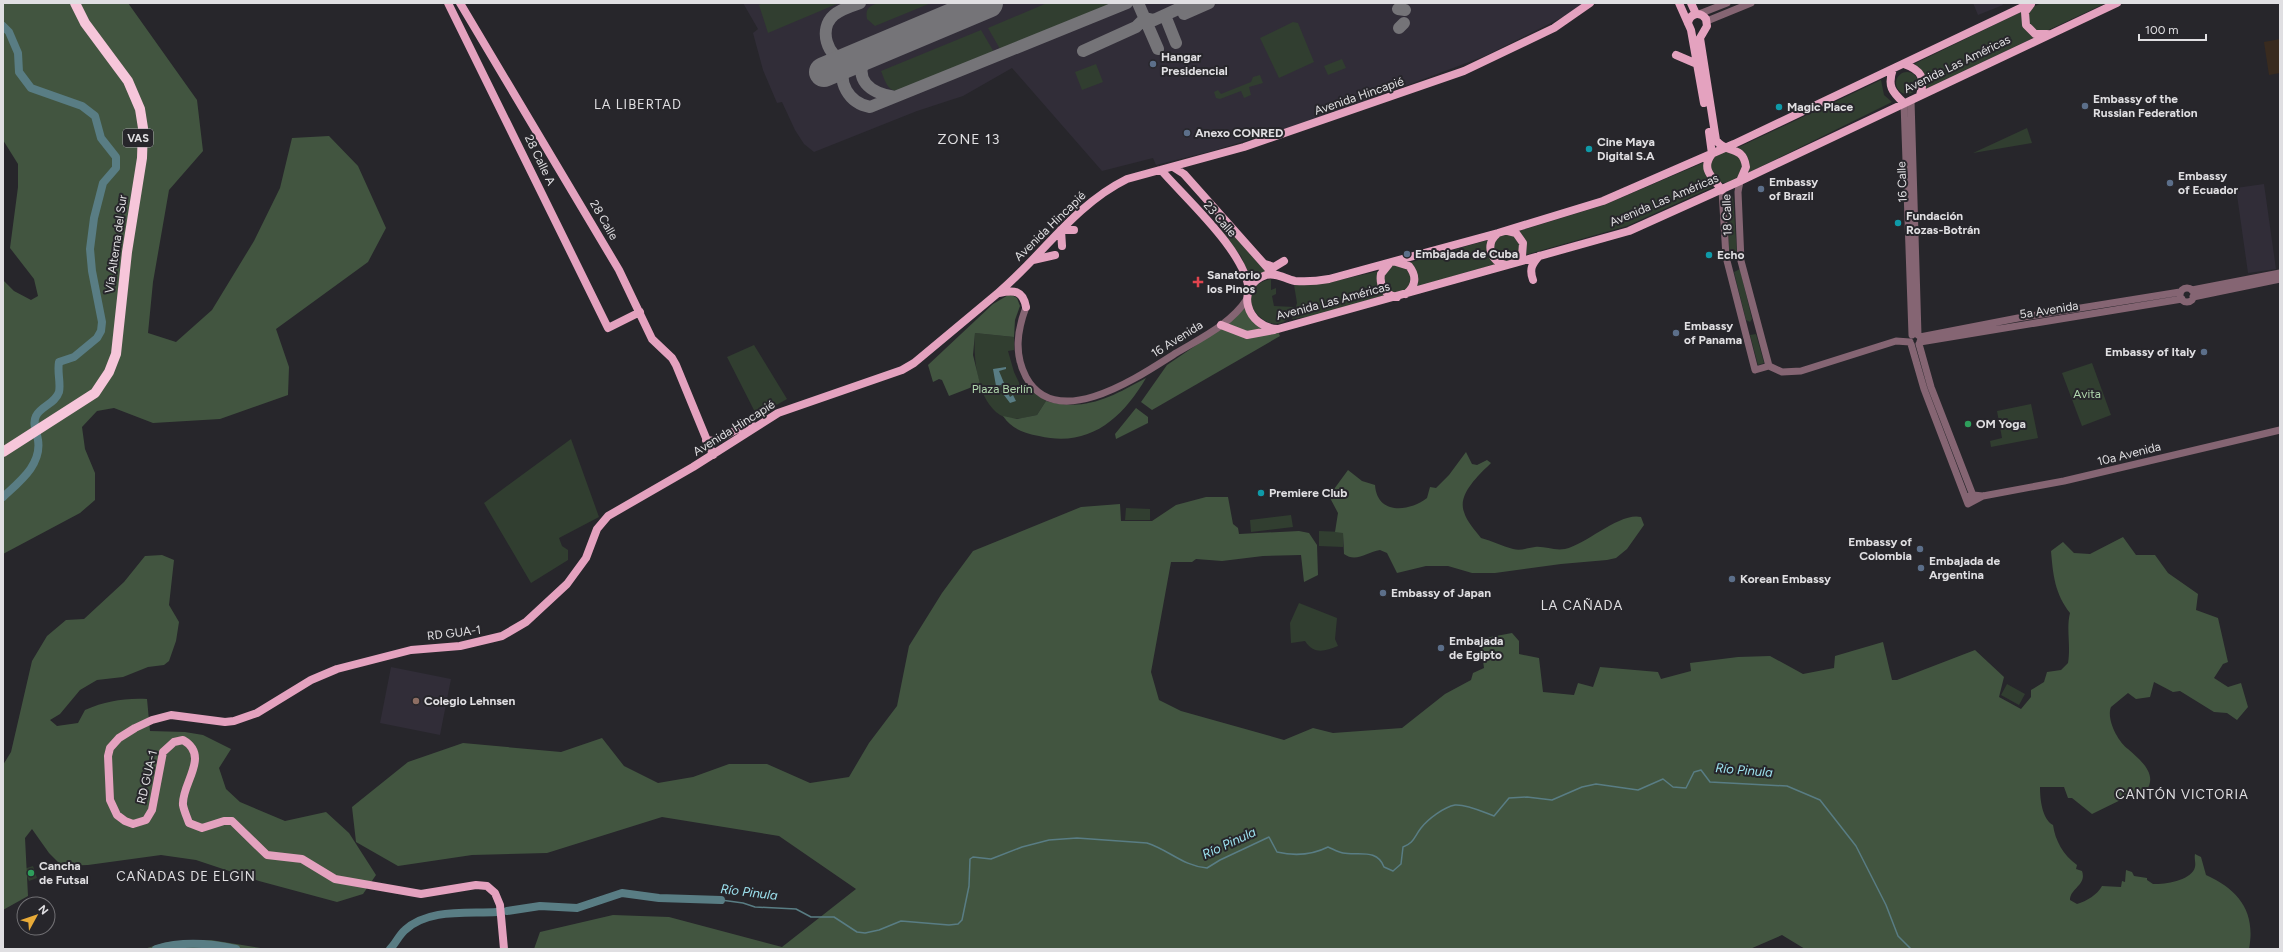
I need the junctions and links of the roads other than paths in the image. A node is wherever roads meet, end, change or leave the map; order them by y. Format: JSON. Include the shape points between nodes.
{"nodes":[{"id":1,"x":69,"y":3,"type":"edge"},
{"id":2,"x":75,"y":3,"type":"edge"},
{"id":3,"x":448,"y":3,"type":"edge"},
{"id":4,"x":460,"y":3,"type":"edge"},
{"id":5,"x":1590,"y":3,"type":"edge"},
{"id":6,"x":1679,"y":3,"type":"edge"},
{"id":7,"x":1691,"y":3,"type":"edge"},
{"id":8,"x":1727,"y":3,"type":"edge"},
{"id":9,"x":1751,"y":3,"type":"edge"},
{"id":10,"x":2032,"y":3,"type":"edge"},
{"id":11,"x":2117,"y":3,"type":"edge"},
{"id":12,"x":1698,"y":14,"type":"junction"},
{"id":13,"x":1707,"y":21,"type":"junction"},
{"id":14,"x":1689,"y":26,"type":"junction"},
{"id":15,"x":1704,"y":30,"type":"junction"},
{"id":16,"x":2051,"y":33,"type":"junction"},
{"id":17,"x":1676,"y":55,"type":"dead end"},
{"id":18,"x":1697,"y":64,"type":"junction"},
{"id":19,"x":1904,"y":64,"type":"junction"},
{"id":20,"x":1893,"y":69,"type":"junction"},
{"id":21,"x":1920,"y":95,"type":"junction"},
{"id":22,"x":1907,"y":102,"type":"junction"},
{"id":23,"x":1726,"y":148,"type":"junction"},
{"id":24,"x":1712,"y":154,"type":"junction"},
{"id":25,"x":1188,"y":162,"type":"junction"},
{"id":26,"x":1173,"y":167,"type":"junction"},
{"id":27,"x":1161,"y":170,"type":"junction"},
{"id":28,"x":1184,"y":174,"type":"junction"},
{"id":29,"x":1740,"y":181,"type":"junction"},
{"id":30,"x":1722,"y":190,"type":"junction"},
{"id":31,"x":1226,"y":221,"type":"junction"},
{"id":32,"x":1061,"y":230,"type":"junction"},
{"id":33,"x":1074,"y":230,"type":"dead end"},
{"id":34,"x":1506,"y":230,"type":"junction"},
{"id":35,"x":1215,"y":231,"type":"junction"},
{"id":36,"x":1498,"y":233,"type":"junction"},
{"id":37,"x":1062,"y":246,"type":"dead end"},
{"id":38,"x":1055,"y":255,"type":"dead end"},
{"id":39,"x":1539,"y":256,"type":"junction"},
{"id":40,"x":1032,"y":261,"type":"junction"},
{"id":41,"x":1284,"y":261,"type":"dead end"},
{"id":42,"x":1394,"y":262,"type":"junction"},
{"id":43,"x":1516,"y":262,"type":"junction"},
{"id":44,"x":1263,"y":263,"type":"junction"},
{"id":45,"x":1507,"y":265,"type":"junction"},
{"id":46,"x":2280,"y":273,"type":"edge"},
{"id":47,"x":1273,"y":274,"type":"junction"},
{"id":48,"x":2280,"y":279,"type":"edge"},
{"id":49,"x":1533,"y":280,"type":"dead end"},
{"id":50,"x":120,"y":292,"type":"junction"},
{"id":51,"x":998,"y":293,"type":"junction"},
{"id":52,"x":2193,"y":294,"type":"junction"},
{"id":53,"x":1248,"y":295,"type":"junction"},
{"id":54,"x":1401,"y":296,"type":"junction"},
{"id":55,"x":2181,"y":296,"type":"junction"},
{"id":56,"x":1026,"y":307,"type":"joint"},
{"id":57,"x":640,"y":312,"type":"junction"},
{"id":58,"x":1221,"y":324,"type":"junction"},
{"id":59,"x":1278,"y":329,"type":"junction"},
{"id":60,"x":1915,"y":340,"type":"junction"},
{"id":61,"x":1769,"y":366,"type":"junction"},
{"id":62,"x":762,"y":422,"type":"junction"},
{"id":63,"x":2280,"y":430,"type":"edge"},
{"id":64,"x":27,"y":434,"type":"junction"},
{"id":65,"x":706,"y":440,"type":"junction"},
{"id":66,"x":3,"y":446,"type":"edge"},
{"id":67,"x":3,"y":452,"type":"edge"},
{"id":68,"x":713,"y":455,"type":"junction"},
{"id":69,"x":1970,"y":484,"type":"junction"},
{"id":70,"x":1992,"y":495,"type":"junction"},
{"id":71,"x":1971,"y":499,"type":"junction"},
{"id":72,"x":627,"y":504,"type":"joint"},
{"id":73,"x":504,"y":949,"type":"edge"}],
"edges":[{"from":1,"to":50,"type":"highway","name":"Vía Alterna del Sur","number":"VAS","via":[[80,26],[118,73],[131,98],[137,119],[137,157],[121,252]]},
{"from":2,"to":50,"type":"highway","name":"Vía Alterna del Sur","number":"VAS","via":[[84,22],[128,81],[136,96],[142,121],[142,158]]},
{"from":3,"to":57,"type":"main road","name":"28 Calle A","via":[[608,328]]},
{"from":4,"to":57,"type":"main road","name":"28 Calle","via":[[562,171]]},
{"from":5,"to":25,"type":"main road","name":"Avenida Hincapié","via":[[1554,28],[1464,70],[1244,147]]},
{"from":6,"to":14,"type":"main road","name":"18 Calle"},
{"from":7,"to":12,"type":"main road"},
{"from":8,"to":12,"type":"street"},
{"from":9,"to":13,"type":"street"},
{"from":10,"to":16,"type":"main road","via":[[2025,12],[2028,29],[2035,34]]},
{"from":10,"to":19,"type":"main road","name":"Avenida Las Américas"},
{"from":11,"to":16,"type":"main road","name":"Avenida Las Américas"},
{"from":12,"to":13,"type":"main road"},
{"from":12,"to":14,"type":"main road","via":[[1690,17]]},
{"from":13,"to":15,"type":"main road"},
{"from":14,"to":15,"type":"main road","via":[[1697,33]]},
{"from":14,"to":18,"type":"main road","name":"18 Calle"},
{"from":15,"to":23,"type":"main road","name":"18 Calle","via":[[1700,38],[1716,140]]},
{"from":16,"to":21,"type":"main road","name":"Avenida Las Américas"},
{"from":17,"to":18,"type":"main road"},
{"from":18,"to":24,"type":"main road","name":"18 Calle"},
{"from":19,"to":20,"type":"main road","name":"Avenida Las Américas"},
{"from":19,"to":21,"type":"main road","via":[[1921,74],[1923,83]]},
{"from":20,"to":22,"type":"main road","via":[[1890,88]]},
{"from":20,"to":23,"type":"main road","name":"Avenida Las Américas"},
{"from":21,"to":22,"type":"main road","name":"Avenida Las Américas"},
{"from":22,"to":29,"type":"main road","name":"Avenida Las Américas"},
{"from":22,"to":60,"type":"street","name":"16 Calle"},
{"from":23,"to":24,"type":"main road","name":"Avenida Las Américas"},
{"from":23,"to":29,"type":"main road","name":"18 Calle","via":[[1737,151],[1744,160],[1745,171]]},
{"from":24,"to":30,"type":"main road","name":"18 Calle","via":[[1708,160],[1708,172]]},
{"from":24,"to":34,"type":"main road","name":"Avenida Las Américas","via":[[1602,201]]},
{"from":25,"to":26,"type":"main road","name":"Avenida Hincapié"},
{"from":25,"to":28,"type":"main road"},
{"from":26,"to":27,"type":"main road","name":"Avenida Hincapié"},
{"from":26,"to":28,"type":"main road","name":"23 Calle"},
{"from":27,"to":32,"type":"main road","name":"Avenida Hincapié","via":[[1127,179],[1110,188]]},
{"from":27,"to":35,"type":"main road","name":"23 Calle"},
{"from":28,"to":31,"type":"main road","name":"23 Calle"},
{"from":29,"to":30,"type":"main road","name":"Avenida Las Américas"},
{"from":29,"to":61,"type":"street","name":"18 Calle","via":[[1738,192],[1741,260]]},
{"from":30,"to":39,"type":"main road","name":"Avenida Las Américas","via":[[1629,230]]},
{"from":30,"to":61,"type":"street","name":"18 Calle","via":[[1726,257],[1755,370]]},
{"from":31,"to":35,"type":"main road"},
{"from":31,"to":44,"type":"main road","name":"23 Calle"},
{"from":32,"to":33,"type":"main road"},
{"from":32,"to":37,"type":"main road"},
{"from":32,"to":40,"type":"main road","name":"Avenida Hincapié"},
{"from":34,"to":36,"type":"main road","name":"Avenida Las Américas"},
{"from":34,"to":43,"type":"main road","via":[[1516,233],[1523,243],[1524,252]]},
{"from":35,"to":53,"type":"main road","name":"23 Calle","via":[[1238,258],[1248,276]]},
{"from":36,"to":42,"type":"main road","name":"Avenida Las Américas"},
{"from":36,"to":45,"type":"main road","via":[[1491,240],[1490,250],[1494,259]]},
{"from":38,"to":40,"type":"main road"},
{"from":39,"to":43,"type":"main road","name":"Avenida Las Américas"},
{"from":39,"to":49,"type":"main road","via":[[1532,265]]},
{"from":40,"to":51,"type":"main road","name":"Avenida Hincapié"},
{"from":41,"to":44,"type":"main road","via":[[1274,267]]},
{"from":42,"to":47,"type":"main road","name":"Avenida Las Américas","via":[[1312,282],[1295,281]]},
{"from":42,"to":54,"type":"main road","via":[[1408,266],[1414,275],[1413,286]]},
{"from":42,"to":54,"type":"main road","via":[[1387,265],[1381,274],[1381,284],[1387,293]]},
{"from":43,"to":45,"type":"main road","name":"Avenida Las Américas"},
{"from":44,"to":47,"type":"main road","name":"23 Calle"},
{"from":45,"to":54,"type":"main road","name":"Avenida Las Américas"},
{"from":46,"to":52,"type":"street"},
{"from":47,"to":53,"type":"main road","via":[[1260,278]]},
{"from":48,"to":52,"type":"street"},
{"from":50,"to":64,"type":"highway","name":"Vía Alterna del Sur","number":"VAS","via":[[107,363],[96,382],[85,397]]},
{"from":51,"to":56,"type":"main road","via":[[1019,293],[1023,296]]},
{"from":51,"to":62,"type":"main road","name":"Avenida Hincapié","via":[[908,367],[794,407]]},
{"from":52,"to":55,"type":"street","via":[[2188,302]]},
{"from":52,"to":55,"type":"street","via":[[2185,288]]},
{"from":53,"to":58,"type":"street","name":"16 Avenida","via":[[1242,306]]},
{"from":53,"to":59,"type":"main road","name":"Avenida Las Américas","via":[[1249,312],[1258,324]]},
{"from":54,"to":59,"type":"main road","name":"Avenida Las Américas"},
{"from":55,"to":60,"type":"street","name":"5a Avenida"},
{"from":56,"to":58,"type":"street","name":"16 Avenida","via":[[1019,328],[1018,351],[1022,367],[1033,387],[1051,398],[1070,401],[1097,397],[1112,390]]},
{"from":57,"to":65,"type":"main road","name":"28 Calle","via":[[655,343],[676,365]]},
{"from":58,"to":59,"type":"main road","via":[[1249,336]]},
{"from":60,"to":61,"type":"street","name":"5a Avenida","via":[[1900,341],[1801,371],[1782,372]]},
{"from":60,"to":69,"type":"street","name":"16 Calle"},
{"from":60,"to":71,"type":"street","name":"16 Calle","via":[[1924,389]]},
{"from":62,"to":65,"type":"main road","via":[[738,429],[714,441]]},
{"from":62,"to":68,"type":"main road","name":"Avenida Hincapié"},
{"from":63,"to":70,"type":"street","name":"10a Avenida","via":[[2064,481]]},
{"from":64,"to":66,"type":"highway","name":"Vía Alterna del Sur","number":"VAS"},
{"from":64,"to":67,"type":"highway","name":"Vía Alterna del Sur","number":"VAS"},
{"from":65,"to":68,"type":"main road","name":"28 Calle"},
{"from":68,"to":72,"type":"main road","name":"Avenida Hincapié"},
{"from":69,"to":70,"type":"street","via":[[1978,492]]},
{"from":69,"to":71,"type":"street","name":"16 Calle"},
{"from":70,"to":71,"type":"street","name":"10a Avenida"},
{"from":72,"to":73,"type":"main road","name":"RD GUA-1","via":[[602,522],[586,558],[567,584],[526,622],[502,636],[460,646],[411,650],[337,669],[310,680],[256,712],[234,721],[225,722],[183,715],[162,717],[135,728],[119,738],[110,748],[110,800],[118,815],[125,821],[134,824],[146,820],[152,810],[163,752],[174,742],[183,740],[190,746],[196,760],[183,805],[190,823],[202,828],[232,821],[267,855],[302,859],[335,880],[421,894],[476,885],[487,886],[495,893],[500,905]]}]}
